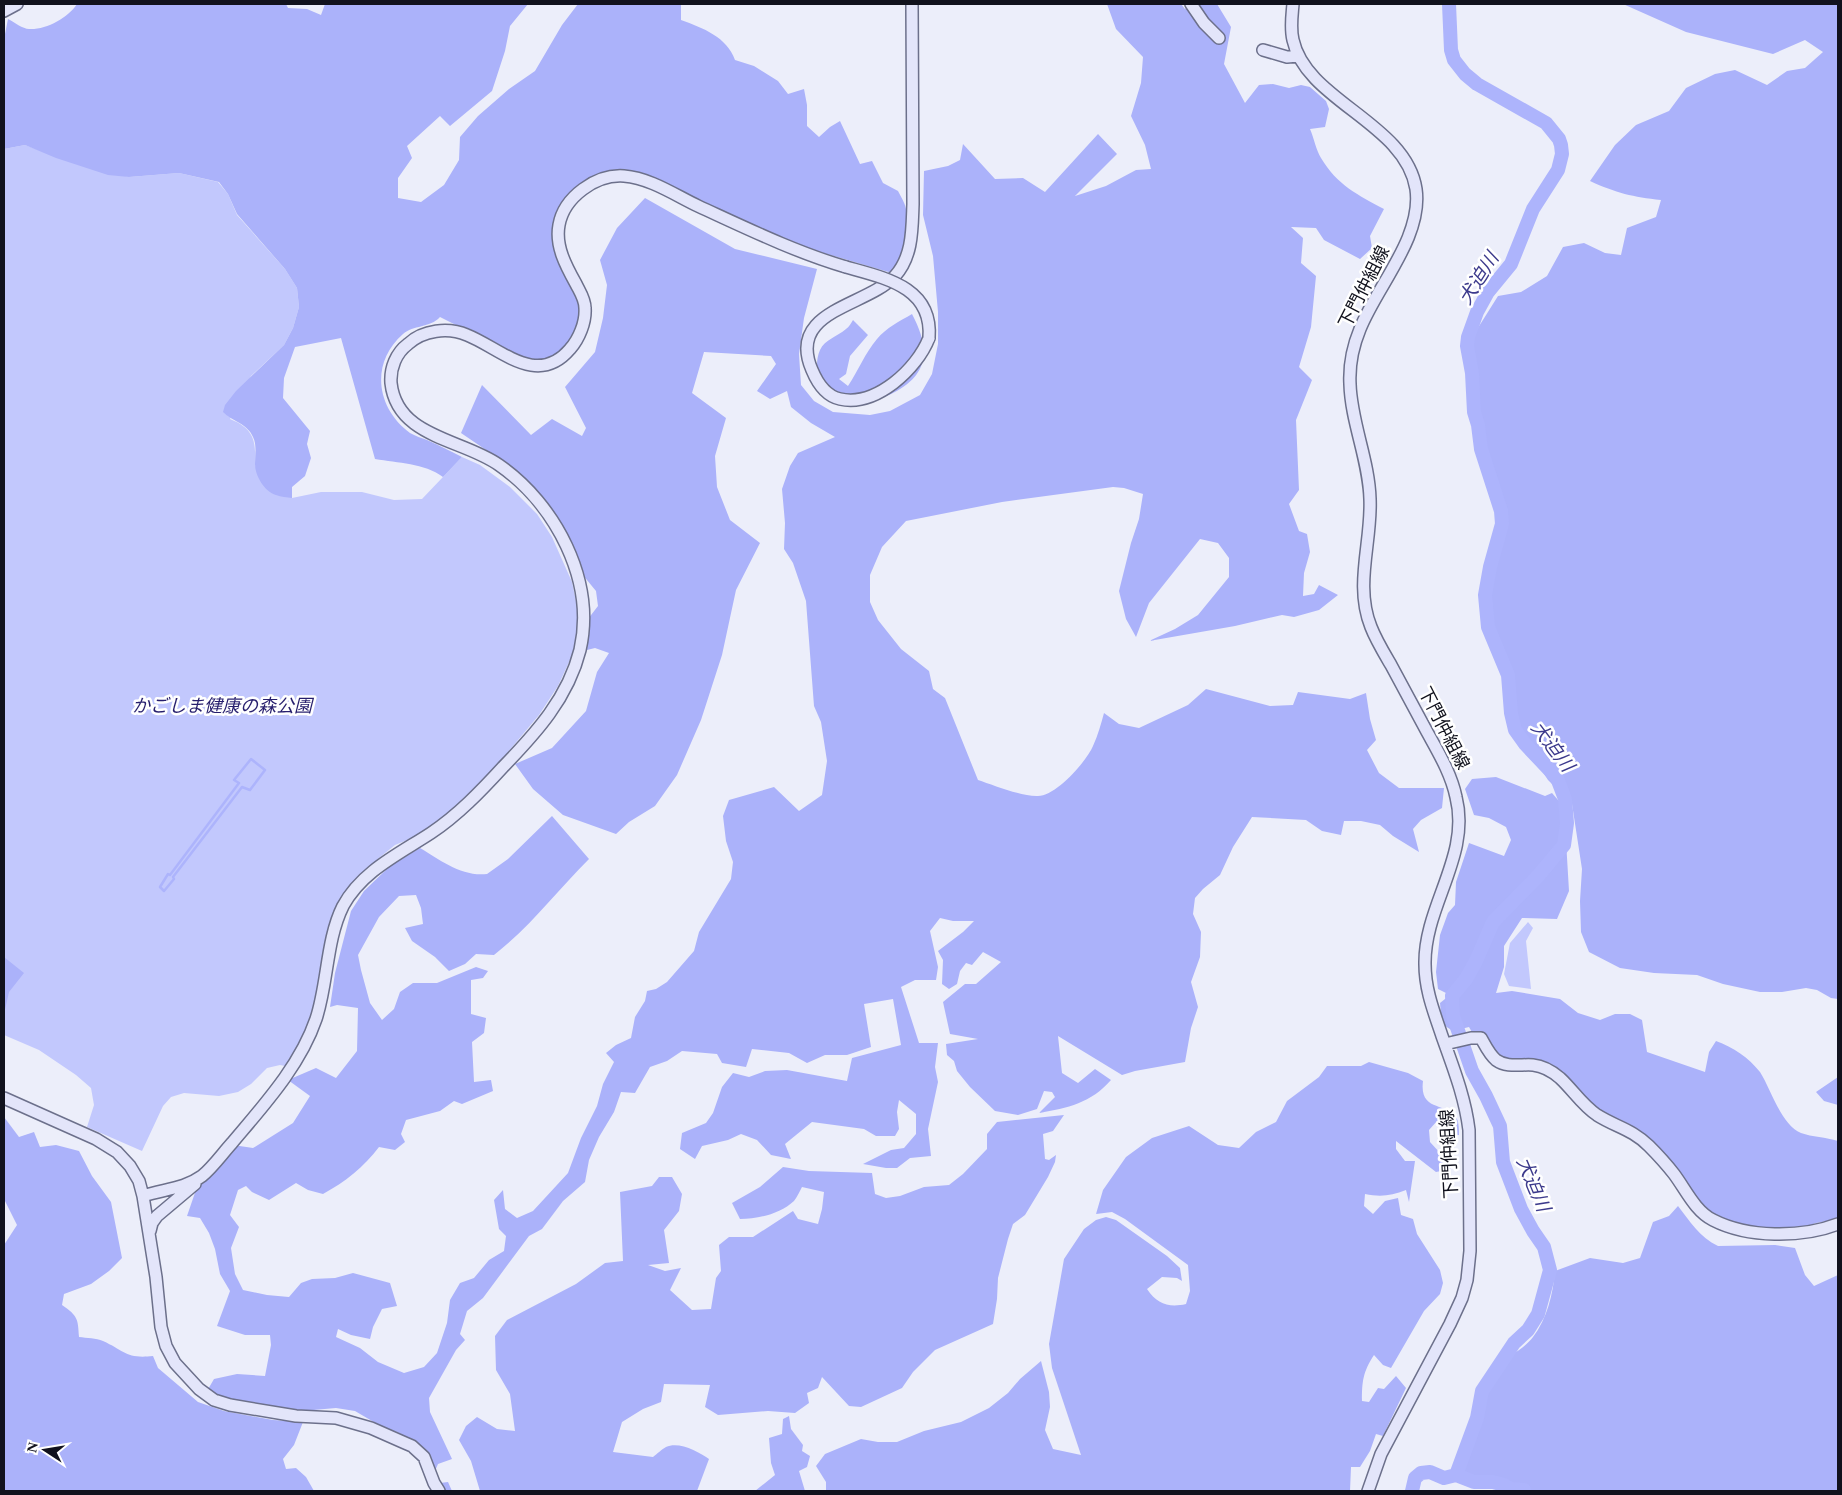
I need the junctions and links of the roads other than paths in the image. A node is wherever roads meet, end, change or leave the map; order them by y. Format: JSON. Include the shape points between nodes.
{"nodes":[{"id":1,"x":17,"y":4,"type":"edge"},
{"id":2,"x":912,"y":4,"type":"edge"},
{"id":3,"x":1191,"y":4,"type":"edge"},
{"id":4,"x":1293,"y":4,"type":"edge"},
{"id":5,"x":4,"y":11,"type":"edge"},
{"id":6,"x":1219,"y":38,"type":"dead end"},
{"id":7,"x":1263,"y":50,"type":"dead end"},
{"id":8,"x":1298,"y":56,"type":"junction"},
{"id":9,"x":1445,"y":1044,"type":"junction"},
{"id":10,"x":4,"y":1098,"type":"edge"},
{"id":11,"x":205,"y":1174,"type":"junction"},
{"id":12,"x":144,"y":1196,"type":"junction"},
{"id":13,"x":1838,"y":1224,"type":"edge"},
{"id":14,"x":150,"y":1233,"type":"junction"},
{"id":15,"x":439,"y":1491,"type":"edge"},
{"id":16,"x":1368,"y":1491,"type":"edge"}],
"edges":[{"from":1,"to":5,"type":"street"},
{"from":2,"to":11,"type":"street","bridge":true,"via":[[913,204],[907,257],[895,276],[885,285],[825,316],[813,329],[806,349],[812,371],[824,389],[838,398],[856,399],[896,381],[917,359],[930,331],[925,310],[915,295],[904,287],[882,277],[810,255],[639,178],[612,176],[581,191],[560,218],[560,247],[584,298],[586,313],[577,340],[565,354],[551,364],[531,365],[512,360],[464,333],[448,331],[420,335],[400,352],[392,369],[391,384],[396,401],[407,417],[422,429],[497,464],[532,495],[560,534],[575,568],[583,608],[580,649],[562,696],[506,765],[448,821],[386,861],[351,894],[336,926],[317,1017],[306,1042],[278,1087]]},
{"from":3,"to":6,"type":"street"},
{"from":4,"to":8,"type":"street","via":[[1291,30]]},
{"from":7,"to":8,"type":"street","via":[[1287,57]]},
{"from":8,"to":9,"type":"street","name":"下門仲組線","via":[[1313,77],[1394,147],[1405,160],[1416,185],[1417,201],[1411,230],[1358,332],[1350,368],[1350,387],[1370,496],[1363,591],[1365,607],[1378,642],[1442,760],[1453,784],[1460,814],[1457,846],[1431,923],[1425,952],[1427,990]]},
{"from":9,"to":13,"type":"street","via":[[1481,1038],[1492,1056],[1501,1062],[1514,1066],[1537,1066],[1559,1078],[1584,1106],[1630,1131],[1648,1146],[1673,1173],[1696,1206],[1713,1220],[1748,1232],[1776,1235]]},
{"from":9,"to":16,"type":"street","name":"下門仲組線","via":[[1462,1093],[1468,1130],[1470,1251],[1467,1280],[1450,1324],[1381,1454]]},
{"from":10,"to":12,"type":"street","via":[[107,1145],[130,1166]]},
{"from":11,"to":12,"type":"street","via":[[180,1187]]},
{"from":11,"to":14,"type":"street","via":[[157,1216]]},
{"from":12,"to":14,"type":"street"},
{"from":14,"to":15,"type":"street","via":[[166,1346],[175,1363],[199,1389],[214,1400],[230,1405],[296,1416],[336,1418],[380,1432],[421,1452]]}]}
